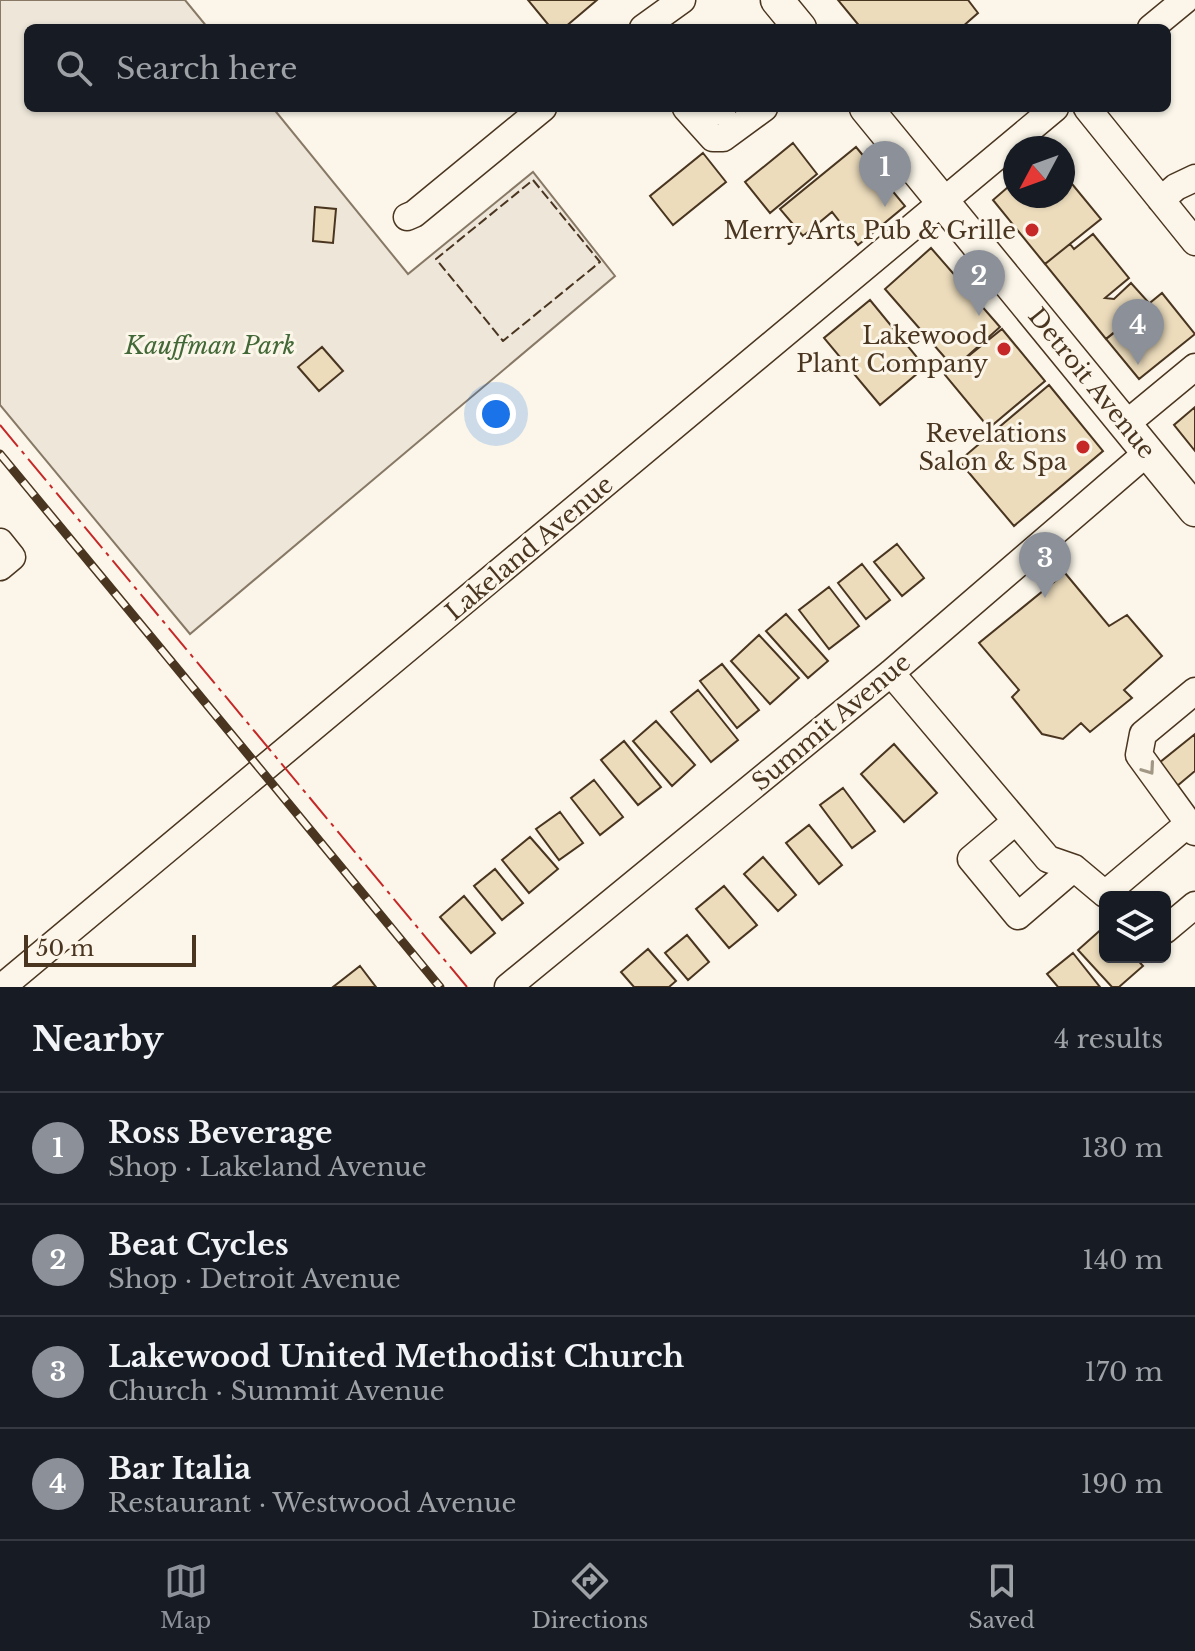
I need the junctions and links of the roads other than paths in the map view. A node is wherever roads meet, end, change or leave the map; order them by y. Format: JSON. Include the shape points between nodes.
{"nodes":[{"id":1,"x":682,"y":0,"type":"edge"},
{"id":2,"x":777,"y":0,"type":"edge"},
{"id":3,"x":1185,"y":0,"type":"edge"},
{"id":4,"x":649,"y":24,"type":"edge"},
{"id":5,"x":797,"y":24,"type":"edge"},
{"id":6,"x":1156,"y":24,"type":"edge"},
{"id":7,"x":538,"y":112,"type":"edge"},
{"id":8,"x":690,"y":112,"type":"edge"},
{"id":9,"x":759,"y":112,"type":"edge"},
{"id":10,"x":869,"y":112,"type":"edge"},
{"id":11,"x":1050,"y":112,"type":"edge"},
{"id":12,"x":1090,"y":112,"type":"edge"},
{"id":13,"x":1195,"y":178,"type":"edge"},
{"id":14,"x":1161,"y":200,"type":"junction"},
{"id":15,"x":944,"y":203,"type":"junction"},
{"id":16,"x":407,"y":217,"type":"dead end"},
{"id":17,"x":1195,"y":242,"type":"edge"},
{"id":18,"x":1195,"y":367,"type":"edge"},
{"id":19,"x":1126,"y":424,"type":"junction"},
{"id":20,"x":1149,"y":451,"type":"junction"},
{"id":21,"x":1195,"y":510,"type":"edge"},
{"id":22,"x":891,"y":673,"type":"junction"},
{"id":23,"x":1195,"y":691,"type":"edge"},
{"id":24,"x":1016,"y":821,"type":"junction"},
{"id":25,"x":1192,"y":828,"type":"edge"},
{"id":26,"x":1074,"y":868,"type":"junction"},
{"id":27,"x":1101,"y":891,"type":"edge"},
{"id":28,"x":1111,"y":891,"type":"edge"},
{"id":29,"x":1195,"y":905,"type":"edge"},
{"id":30,"x":1171,"y":925,"type":"edge"},
{"id":31,"x":2,"y":987,"type":"edge"},
{"id":32,"x":508,"y":987,"type":"edge"}],
"edges":[{"from":1,"to":4,"type":"street"},
{"from":2,"to":5,"type":"main road"},
{"from":3,"to":6,"type":"street"},
{"from":7,"to":16,"type":"street"},
{"from":8,"to":9,"type":"street","via":[[713,138],[723,138]]},
{"from":10,"to":15,"type":"main road","name":"Detroit Avenue"},
{"from":11,"to":15,"type":"street","name":"Lakeland Avenue"},
{"from":12,"to":14,"type":"street"},
{"from":13,"to":14,"type":"street"},
{"from":14,"to":17,"type":"street"},
{"from":15,"to":19,"type":"main road","name":"Detroit Avenue"},
{"from":15,"to":31,"type":"street","name":"Lakeland Avenue"},
{"from":18,"to":19,"type":"street"},
{"from":19,"to":20,"type":"main road","name":"Detroit Avenue"},
{"from":20,"to":21,"type":"main road","name":"Detroit Avenue"},
{"from":20,"to":22,"type":"street","name":"Summit Avenue"},
{"from":22,"to":24,"type":"street"},
{"from":22,"to":32,"type":"street","name":"Summit Avenue"},
{"from":23,"to":25,"type":"street","one_way":true,"via":[[1143,734],[1139,755]]},
{"from":24,"to":26,"type":"street","via":[[1048,859]]},
{"from":24,"to":26,"type":"street","via":[[971,859],[1018,916]]},
{"from":25,"to":28,"type":"street"},
{"from":26,"to":27,"type":"street"},
{"from":29,"to":30,"type":"street"}]}
